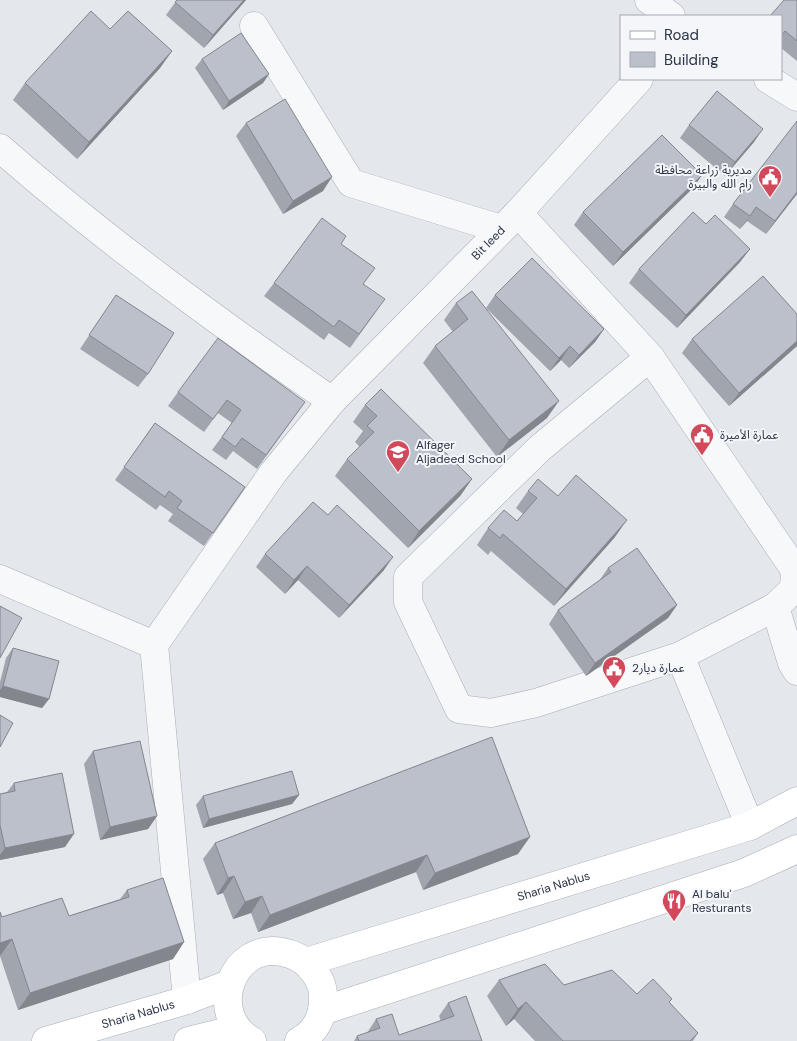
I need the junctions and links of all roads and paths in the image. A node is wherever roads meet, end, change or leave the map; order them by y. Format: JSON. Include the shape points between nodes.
{"nodes":[{"id":1,"x":649,"y":0,"type":"edge"},
{"id":2,"x":670,"y":15,"type":"edge"},
{"id":3,"x":254,"y":26,"type":"dead end"},
{"id":4,"x":638,"y":80,"type":"edge"},
{"id":5,"x":770,"y":80,"type":"edge"},
{"id":6,"x":797,"y":97,"type":"edge"},
{"id":7,"x":0,"y":148,"type":"edge"},
{"id":8,"x":510,"y":221,"type":"junction"},
{"id":9,"x":650,"y":357,"type":"junction"},
{"id":10,"x":332,"y":401,"type":"junction"},
{"id":11,"x":0,"y":579,"type":"edge"},
{"id":12,"x":775,"y":607,"type":"junction"},
{"id":13,"x":154,"y":645,"type":"junction"},
{"id":14,"x":680,"y":656,"type":"junction"},
{"id":15,"x":797,"y":671,"type":"edge"},
{"id":16,"x":797,"y":801,"type":"edge"},
{"id":17,"x":750,"y":826,"type":"junction"},
{"id":18,"x":797,"y":849,"type":"edge"},
{"id":19,"x":306,"y":962,"type":"junction"},
{"id":20,"x":230,"y":984,"type":"junction"},
{"id":21,"x":187,"y":1000,"type":"junction"},
{"id":22,"x":312,"y":1031,"type":"edge"},
{"id":23,"x":245,"y":1035,"type":"edge"},
{"id":24,"x":46,"y":1041,"type":"edge"},
{"id":25,"x":188,"y":1041,"type":"edge"}],
"edges":[{"from":1,"to":2,"type":"street"},
{"from":3,"to":8,"type":"street","via":[[351,183]]},
{"from":4,"to":8,"type":"street","name":"Bit leed"},
{"from":5,"to":6,"type":"street"},
{"from":7,"to":10,"type":"street","via":[[122,249]]},
{"from":8,"to":9,"type":"street"},
{"from":8,"to":10,"type":"street","name":"Bit leed"},
{"from":9,"to":12,"type":"street","via":[[795,570],[794,589]]},
{"from":9,"to":14,"type":"street","via":[[540,448],[408,577],[408,602],[459,708],[490,713],[536,703]]},
{"from":10,"to":13,"type":"street","name":"Bit leed","via":[[273,472]]},
{"from":11,"to":13,"type":"street"},
{"from":12,"to":14,"type":"street"},
{"from":12,"to":15,"type":"street"},
{"from":13,"to":21,"type":"street"},
{"from":14,"to":17,"type":"street"},
{"from":16,"to":17,"type":"main road","name":"Sharia Nablus"},
{"from":17,"to":19,"type":"main road","name":"Sharia Nablus"},
{"from":18,"to":22,"type":"main road","via":[[744,873]]},
{"from":19,"to":20,"type":"main road","via":[[292,954],[262,953],[248,959]]},
{"from":19,"to":22,"type":"main road","via":[[321,984],[324,998]]},
{"from":20,"to":21,"type":"main road","name":"Sharia Nablus"},
{"from":20,"to":23,"type":"main road","via":[[227,995],[231,1019]]},
{"from":21,"to":24,"type":"main road","name":"Sharia Nablus"},
{"from":23,"to":25,"type":"main road"}]}
